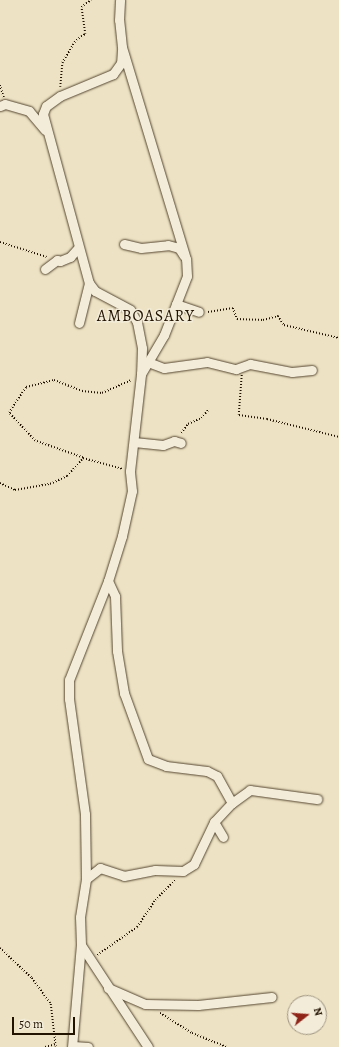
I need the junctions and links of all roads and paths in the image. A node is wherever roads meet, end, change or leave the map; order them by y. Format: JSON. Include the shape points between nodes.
{"nodes":[{"id":1,"x":91,"y":0,"type":"edge"},
{"id":2,"x":120,"y":0,"type":"edge"},
{"id":3,"x":122,"y":47,"type":"junction"},
{"id":4,"x":0,"y":85,"type":"edge"},
{"id":5,"x":60,"y":96,"type":"junction"},
{"id":6,"x":3,"y":105,"type":"edge"},
{"id":7,"x":47,"y":133,"type":"junction"},
{"id":8,"x":0,"y":242,"type":"edge"},
{"id":9,"x":124,"y":244,"type":"dead end"},
{"id":10,"x":78,"y":248,"type":"junction"},
{"id":11,"x":186,"y":259,"type":"junction"},
{"id":12,"x":56,"y":260,"type":"junction"},
{"id":13,"x":45,"y":269,"type":"dead end"},
{"id":14,"x":88,"y":283,"type":"junction"},
{"id":15,"x":176,"y":304,"type":"junction"},
{"id":16,"x":199,"y":312,"type":"joint"},
{"id":17,"x":79,"y":323,"type":"dead end"},
{"id":18,"x":339,"y":338,"type":"edge"},
{"id":19,"x":148,"y":362,"type":"junction"},
{"id":20,"x":236,"y":369,"type":"junction"},
{"id":21,"x":312,"y":370,"type":"dead end"},
{"id":22,"x":141,"y":374,"type":"junction"},
{"id":23,"x":209,"y":409,"type":"dead end"},
{"id":24,"x":339,"y":437,"type":"edge"},
{"id":25,"x":134,"y":442,"type":"junction"},
{"id":26,"x":178,"y":442,"type":"joint"},
{"id":27,"x":83,"y":458,"type":"junction"},
{"id":28,"x":130,"y":471,"type":"junction"},
{"id":29,"x":0,"y":483,"type":"edge"},
{"id":30,"x":108,"y":581,"type":"junction"},
{"id":31,"x":317,"y":799,"type":"dead end"},
{"id":32,"x":232,"y":803,"type":"junction"},
{"id":33,"x":214,"y":822,"type":"junction"},
{"id":34,"x":223,"y":837,"type":"dead end"},
{"id":35,"x":183,"y":871,"type":"junction"},
{"id":36,"x":86,"y":879,"type":"junction"},
{"id":37,"x":81,"y":945,"type":"junction"},
{"id":38,"x":0,"y":948,"type":"edge"},
{"id":39,"x":92,"y":959,"type":"junction"},
{"id":40,"x":108,"y":988,"type":"junction"},
{"id":41,"x":272,"y":997,"type":"dead end"},
{"id":42,"x":158,"y":1012,"type":"dead end"},
{"id":43,"x":56,"y":1044,"type":"junction"},
{"id":44,"x":72,"y":1046,"type":"edge"},
{"id":45,"x":45,"y":1047,"type":"edge"},
{"id":46,"x":56,"y":1047,"type":"edge"},
{"id":47,"x":88,"y":1047,"type":"edge"},
{"id":48,"x":148,"y":1047,"type":"edge"},
{"id":49,"x":227,"y":1047,"type":"edge"}],
"edges":[{"from":1,"to":5,"type":"path","via":[[81,7],[85,34],[76,40],[62,63]]},
{"from":2,"to":3,"type":"street"},
{"from":3,"to":5,"type":"street","via":[[121,63],[114,74]]},
{"from":3,"to":11,"type":"street"},
{"from":4,"to":6,"type":"path"},
{"from":5,"to":7,"type":"street","via":[[46,106],[43,114]]},
{"from":6,"to":7,"type":"street","via":[[29,111]]},
{"from":7,"to":10,"type":"street"},
{"from":8,"to":12,"type":"path"},
{"from":9,"to":11,"type":"street","via":[[141,248],[179,248]]},
{"from":10,"to":12,"type":"street","via":[[70,257]]},
{"from":10,"to":14,"type":"street"},
{"from":11,"to":15,"type":"street","via":[[187,276]]},
{"from":12,"to":13,"type":"street"},
{"from":14,"to":17,"type":"street"},
{"from":14,"to":22,"type":"street","via":[[95,292],[130,310],[138,322],[142,348]]},
{"from":15,"to":16,"type":"street"},
{"from":15,"to":19,"type":"street","via":[[164,336]]},
{"from":16,"to":18,"type":"path","via":[[233,308],[237,319],[262,320],[278,316],[284,325]]},
{"from":19,"to":20,"type":"street","via":[[164,368],[207,362]]},
{"from":19,"to":22,"type":"street"},
{"from":20,"to":21,"type":"street","via":[[250,364],[292,372]]},
{"from":20,"to":24,"type":"path","via":[[243,370],[239,415],[267,419]]},
{"from":22,"to":25,"type":"street"},
{"from":22,"to":27,"type":"path","via":[[136,379],[102,394],[82,391],[54,380],[26,387],[9,414],[35,441]]},
{"from":23,"to":26,"type":"path","via":[[201,418],[188,424]]},
{"from":25,"to":26,"type":"street","via":[[163,445]]},
{"from":25,"to":28,"type":"street"},
{"from":27,"to":28,"type":"path"},
{"from":27,"to":29,"type":"path","via":[[66,476],[50,484],[16,490]]},
{"from":28,"to":30,"type":"street","via":[[132,490],[122,536]]},
{"from":30,"to":32,"type":"street","via":[[115,596],[117,651],[124,693],[148,759],[166,766],[207,771],[217,776]]},
{"from":30,"to":36,"type":"street","via":[[69,680],[69,698],[85,814]]},
{"from":31,"to":32,"type":"street","via":[[250,790]]},
{"from":32,"to":33,"type":"street"},
{"from":33,"to":34,"type":"street"},
{"from":33,"to":35,"type":"street","via":[[194,864]]},
{"from":35,"to":36,"type":"street","via":[[155,870],[124,876],[100,868]]},
{"from":35,"to":39,"type":"path","via":[[155,900],[137,927]]},
{"from":36,"to":37,"type":"street","via":[[80,918]]},
{"from":37,"to":39,"type":"street"},
{"from":37,"to":44,"type":"street"},
{"from":38,"to":43,"type":"path","via":[[32,978],[52,1004]]},
{"from":39,"to":40,"type":"street"},
{"from":40,"to":41,"type":"street","via":[[145,1004],[198,1005]]},
{"from":40,"to":48,"type":"street"},
{"from":42,"to":49,"type":"path","via":[[192,1033]]},
{"from":43,"to":45,"type":"path"},
{"from":43,"to":46,"type":"path"},
{"from":44,"to":47,"type":"street"}]}
